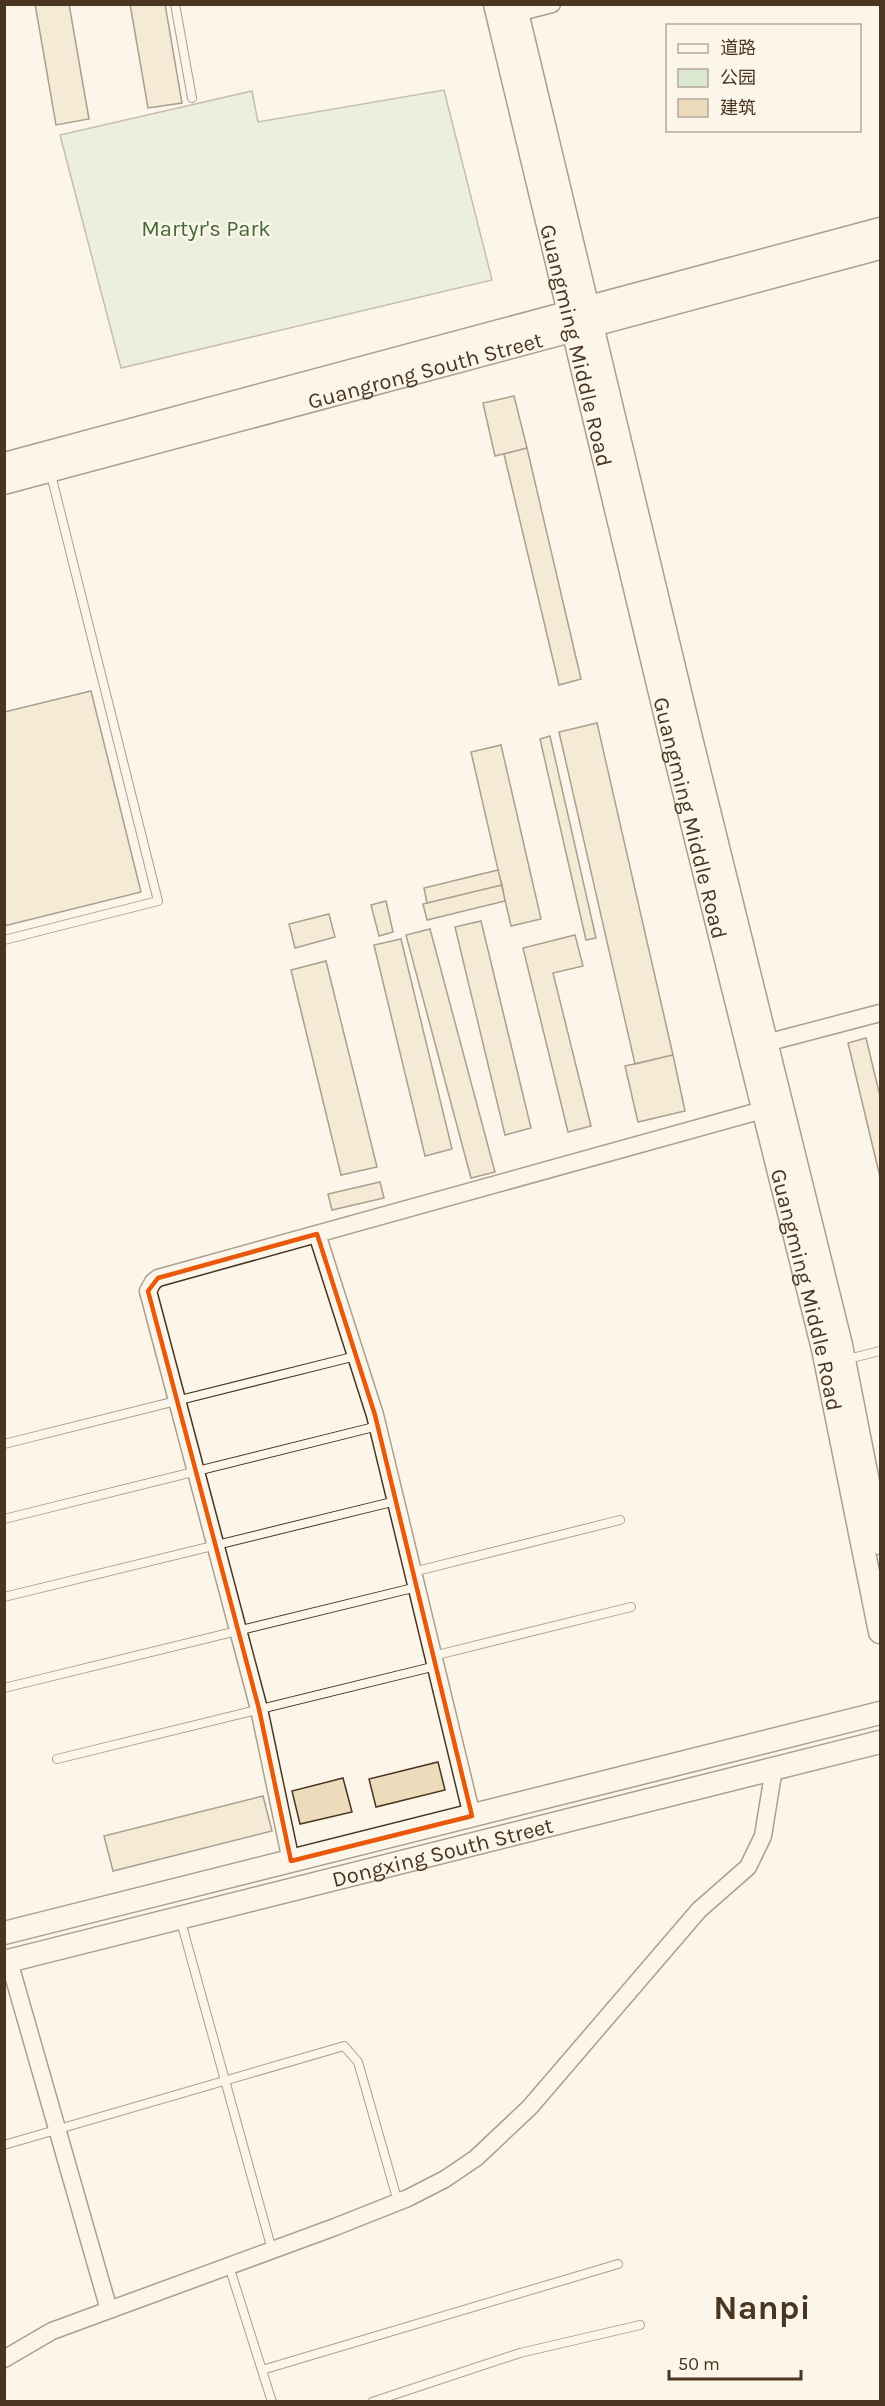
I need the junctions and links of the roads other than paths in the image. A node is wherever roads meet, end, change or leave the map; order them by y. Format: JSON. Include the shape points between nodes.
{"nodes":[{"id":1,"x":176,"y":4,"type":"edge"},
{"id":2,"x":495,"y":4,"type":"edge"},
{"id":3,"x":552,"y":4,"type":"edge"},
{"id":4,"x":516,"y":9,"type":"edge"},
{"id":5,"x":192,"y":98,"type":"dead end"},
{"id":6,"x":880,"y":229,"type":"edge"},
{"id":7,"x":880,"y":248,"type":"edge"},
{"id":8,"x":580,"y":319,"type":"junction"},
{"id":9,"x":4,"y":464,"type":"edge"},
{"id":10,"x":50,"y":470,"type":"junction"},
{"id":11,"x":4,"y":483,"type":"edge"},
{"id":12,"x":4,"y":940,"type":"edge"},
{"id":13,"x":880,"y":1013,"type":"edge"},
{"id":14,"x":766,"y":1042,"type":"junction"},
{"id":15,"x":763,"y":1110,"type":"junction"},
{"id":16,"x":317,"y":1234,"type":"junction"},
{"id":17,"x":880,"y":1352,"type":"edge"},
{"id":18,"x":356,"y":1356,"type":"junction"},
{"id":19,"x":844,"y":1360,"type":"junction"},
{"id":20,"x":177,"y":1401,"type":"junction"},
{"id":21,"x":378,"y":1426,"type":"junction"},
{"id":22,"x":4,"y":1444,"type":"edge"},
{"id":23,"x":196,"y":1471,"type":"junction"},
{"id":24,"x":396,"y":1501,"type":"junction"},
{"id":25,"x":4,"y":1519,"type":"edge"},
{"id":26,"x":620,"y":1520,"type":"dead end"},
{"id":27,"x":880,"y":1543,"type":"edge"},
{"id":28,"x":216,"y":1545,"type":"junction"},
{"id":29,"x":415,"y":1580,"type":"junction"},
{"id":30,"x":4,"y":1597,"type":"edge"},
{"id":31,"x":631,"y":1606,"type":"dead end"},
{"id":32,"x":238,"y":1630,"type":"junction"},
{"id":33,"x":880,"y":1632,"type":"edge"},
{"id":34,"x":434,"y":1661,"type":"junction"},
{"id":35,"x":4,"y":1688,"type":"edge"},
{"id":36,"x":259,"y":1709,"type":"junction"},
{"id":37,"x":880,"y":1713,"type":"edge"},
{"id":38,"x":880,"y":1742,"type":"edge"},
{"id":39,"x":57,"y":1759,"type":"dead end"},
{"id":40,"x":774,"y":1768,"type":"junction"},
{"id":41,"x":472,"y":1816,"type":"junction"},
{"id":42,"x":291,"y":1861,"type":"junction"},
{"id":43,"x":180,"y":1918,"type":"junction"},
{"id":44,"x":4,"y":1933,"type":"edge"},
{"id":45,"x":7,"y":1961,"type":"edge"},
{"id":46,"x":225,"y":2081,"type":"junction"},
{"id":47,"x":57,"y":2130,"type":"junction"},
{"id":48,"x":4,"y":2145,"type":"edge"},
{"id":49,"x":398,"y":2202,"type":"junction"},
{"id":50,"x":272,"y":2250,"type":"junction"},
{"id":51,"x":618,"y":2264,"type":"dead end"},
{"id":52,"x":229,"y":2266,"type":"junction"},
{"id":53,"x":109,"y":2310,"type":"junction"},
{"id":54,"x":640,"y":2325,"type":"dead end"},
{"id":55,"x":4,"y":2359,"type":"edge"},
{"id":56,"x":262,"y":2370,"type":"junction"},
{"id":57,"x":272,"y":2402,"type":"edge"},
{"id":58,"x":372,"y":2402,"type":"edge"}],
"edges":[{"from":1,"to":5,"type":"lane"},
{"from":2,"to":8,"type":"street","name":"Guangming Middle Road"},
{"from":3,"to":4,"type":"street"},
{"from":4,"to":8,"type":"street","name":"Guangming Middle Road"},
{"from":6,"to":8,"type":"street","name":"Guangrong South Street"},
{"from":7,"to":8,"type":"street","name":"Guangrong South Street"},
{"from":8,"to":9,"type":"street","name":"Guangrong South Street"},
{"from":8,"to":10,"type":"street","name":"Guangrong South Street"},
{"from":8,"to":14,"type":"street","name":"Guangming Middle Road"},
{"from":8,"to":15,"type":"street","name":"Guangming Middle Road"},
{"from":10,"to":11,"type":"street","name":"Guangrong South Street"},
{"from":10,"to":12,"type":"lane","via":[[158,901]]},
{"from":13,"to":14,"type":"street"},
{"from":14,"to":19,"type":"street","name":"Guangming Middle Road"},
{"from":15,"to":16,"type":"street"},
{"from":15,"to":33,"type":"street","name":"Guangming Middle Road","via":[[822,1349]]},
{"from":16,"to":18,"type":"street"},
{"from":16,"to":20,"type":"street","via":[[153,1282],[148,1291]]},
{"from":17,"to":19,"type":"lane"},
{"from":18,"to":20,"type":"lane"},
{"from":18,"to":21,"type":"street"},
{"from":19,"to":27,"type":"street","name":"Guangming Middle Road"},
{"from":20,"to":22,"type":"lane"},
{"from":20,"to":23,"type":"street"},
{"from":21,"to":23,"type":"lane"},
{"from":21,"to":24,"type":"street"},
{"from":23,"to":25,"type":"lane"},
{"from":23,"to":28,"type":"street"},
{"from":24,"to":28,"type":"lane"},
{"from":24,"to":29,"type":"street"},
{"from":26,"to":29,"type":"lane"},
{"from":28,"to":30,"type":"lane"},
{"from":28,"to":32,"type":"street"},
{"from":29,"to":32,"type":"lane"},
{"from":29,"to":34,"type":"street"},
{"from":31,"to":34,"type":"lane"},
{"from":32,"to":35,"type":"lane"},
{"from":32,"to":36,"type":"street"},
{"from":34,"to":36,"type":"lane"},
{"from":34,"to":41,"type":"street"},
{"from":36,"to":39,"type":"lane"},
{"from":36,"to":42,"type":"street"},
{"from":37,"to":41,"type":"street","name":"Dongxing South Street"},
{"from":38,"to":40,"type":"street","name":"Dongxing South Street"},
{"from":40,"to":43,"type":"street","name":"Dongxing South Street"},
{"from":40,"to":49,"type":"street","via":[[764,1836],[748,1868],[699,1910],[530,2107],[476,2158],[445,2179]]},
{"from":41,"to":42,"type":"street","name":"Dongxing South Street"},
{"from":42,"to":44,"type":"street","name":"Dongxing South Street"},
{"from":43,"to":45,"type":"street","name":"Dongxing South Street"},
{"from":43,"to":46,"type":"lane"},
{"from":45,"to":47,"type":"street"},
{"from":46,"to":47,"type":"lane"},
{"from":46,"to":49,"type":"lane","via":[[344,2046],[358,2062]]},
{"from":46,"to":50,"type":"lane"},
{"from":47,"to":48,"type":"lane"},
{"from":47,"to":53,"type":"street"},
{"from":49,"to":50,"type":"street"},
{"from":50,"to":52,"type":"street"},
{"from":51,"to":56,"type":"lane"},
{"from":52,"to":53,"type":"street"},
{"from":52,"to":56,"type":"lane"},
{"from":53,"to":55,"type":"street","via":[[52,2331]]},
{"from":54,"to":58,"type":"lane","via":[[520,2353]]},
{"from":56,"to":57,"type":"lane"}]}
